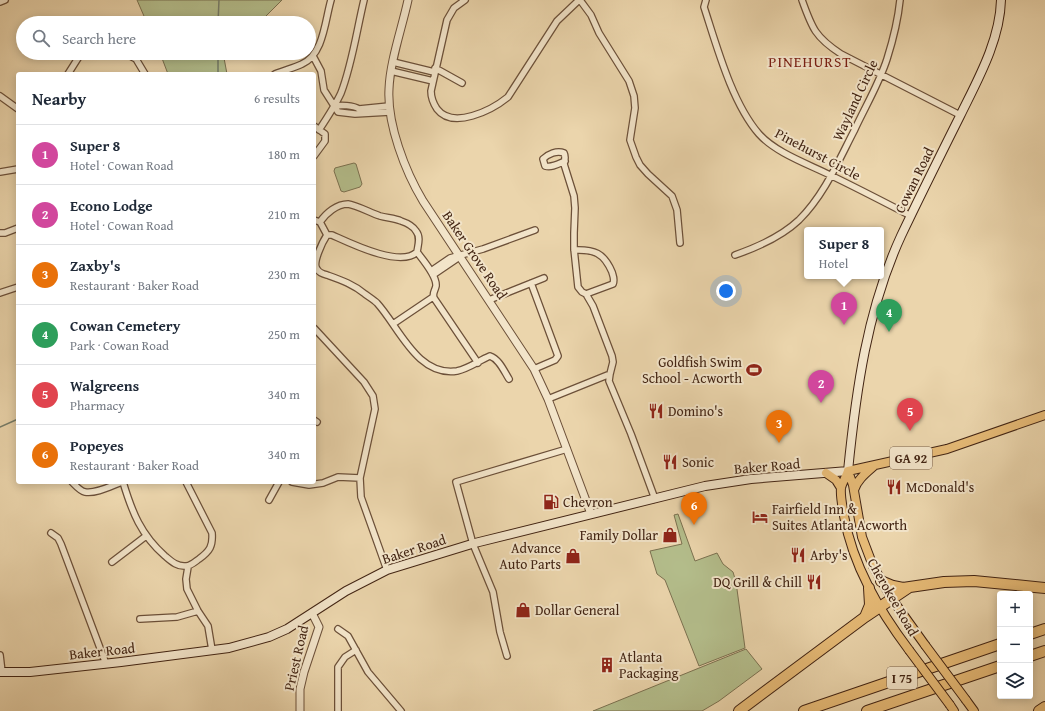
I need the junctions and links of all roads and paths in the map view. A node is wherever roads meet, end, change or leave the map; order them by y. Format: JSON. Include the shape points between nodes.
{"nodes":[{"id":1,"x":5,"y":0,"type":"edge"},
{"id":2,"x":331,"y":0,"type":"edge"},
{"id":3,"x":364,"y":0,"type":"edge"},
{"id":4,"x":408,"y":0,"type":"edge"},
{"id":5,"x":464,"y":0,"type":"edge"},
{"id":6,"x":579,"y":0,"type":"edge"},
{"id":7,"x":706,"y":0,"type":"edge"},
{"id":8,"x":802,"y":0,"type":"edge"},
{"id":9,"x":900,"y":0,"type":"edge"},
{"id":10,"x":1001,"y":0,"type":"edge"},
{"id":11,"x":0,"y":2,"type":"edge"},
{"id":12,"x":316,"y":52,"type":"edge"},
{"id":13,"x":77,"y":60,"type":"edge"},
{"id":14,"x":137,"y":60,"type":"edge"},
{"id":15,"x":308,"y":60,"type":"edge"},
{"id":16,"x":315,"y":60,"type":"edge"},
{"id":17,"x":393,"y":62,"type":"junction"},
{"id":18,"x":435,"y":70,"type":"junction"},
{"id":19,"x":391,"y":71,"type":"junction"},
{"id":20,"x":69,"y":72,"type":"edge"},
{"id":21,"x":144,"y":72,"type":"edge"},
{"id":22,"x":281,"y":72,"type":"edge"},
{"id":23,"x":880,"y":75,"type":"junction"},
{"id":24,"x":433,"y":81,"type":"junction"},
{"id":25,"x":462,"y":83,"type":"dead end"},
{"id":26,"x":0,"y":96,"type":"edge"},
{"id":27,"x":334,"y":106,"type":"junction"},
{"id":28,"x":16,"y":107,"type":"edge"},
{"id":29,"x":390,"y":109,"type":"junction"},
{"id":30,"x":960,"y":115,"type":"junction"},
{"id":31,"x":316,"y":128,"type":"edge"},
{"id":32,"x":316,"y":153,"type":"edge"},
{"id":33,"x":565,"y":161,"type":"dead end"},
{"id":34,"x":16,"y":169,"type":"edge"},
{"id":35,"x":0,"y":172,"type":"edge"},
{"id":36,"x":832,"y":176,"type":"junction"},
{"id":37,"x":911,"y":216,"type":"junction"},
{"id":38,"x":316,"y":221,"type":"edge"},
{"id":39,"x":320,"y":222,"type":"junction"},
{"id":40,"x":16,"y":229,"type":"edge"},
{"id":41,"x":535,"y":230,"type":"dead end"},
{"id":42,"x":0,"y":233,"type":"edge"},
{"id":43,"x":327,"y":235,"type":"junction"},
{"id":44,"x":680,"y":243,"type":"dead end"},
{"id":45,"x":574,"y":250,"type":"junction"},
{"id":46,"x":417,"y":252,"type":"junction"},
{"id":47,"x":735,"y":255,"type":"dead end"},
{"id":48,"x":460,"y":256,"type":"junction"},
{"id":49,"x":316,"y":261,"type":"edge"},
{"id":50,"x":316,"y":269,"type":"edge"},
{"id":51,"x":432,"y":273,"type":"junction"},
{"id":52,"x":544,"y":278,"type":"dead end"},
{"id":53,"x":531,"y":284,"type":"junction"},
{"id":54,"x":16,"y":288,"type":"edge"},
{"id":55,"x":0,"y":293,"type":"edge"},
{"id":56,"x":586,"y":294,"type":"junction"},
{"id":57,"x":433,"y":297,"type":"junction"},
{"id":58,"x":489,"y":300,"type":"junction"},
{"id":59,"x":393,"y":324,"type":"junction"},
{"id":60,"x":316,"y":330,"type":"edge"},
{"id":61,"x":478,"y":363,"type":"junction"},
{"id":62,"x":534,"y":369,"type":"junction"},
{"id":63,"x":610,"y":374,"type":"junction"},
{"id":64,"x":509,"y":379,"type":"dead end"},
{"id":65,"x":548,"y":399,"type":"junction"},
{"id":66,"x":1045,"y":415,"type":"edge"},
{"id":67,"x":567,"y":449,"type":"junction"},
{"id":68,"x":874,"y":466,"type":"junction"},
{"id":69,"x":848,"y":471,"type":"junction"},
{"id":70,"x":826,"y":473,"type":"junction"},
{"id":71,"x":360,"y":478,"type":"junction"},
{"id":72,"x":74,"y":484,"type":"edge"},
{"id":73,"x":117,"y":484,"type":"edge"},
{"id":74,"x":124,"y":484,"type":"edge"},
{"id":75,"x":187,"y":484,"type":"edge"},
{"id":76,"x":278,"y":484,"type":"edge"},
{"id":77,"x":303,"y":484,"type":"edge"},
{"id":78,"x":316,"y":484,"type":"edge"},
{"id":79,"x":316,"y":484,"type":"edge"},
{"id":80,"x":841,"y":488,"type":"junction"},
{"id":81,"x":854,"y":490,"type":"junction"},
{"id":82,"x":655,"y":499,"type":"junction"},
{"id":83,"x":269,"y":500,"type":"dead end"},
{"id":84,"x":591,"y":514,"type":"junction"},
{"id":85,"x":51,"y":533,"type":"dead end"},
{"id":86,"x":146,"y":536,"type":"junction"},
{"id":87,"x":473,"y":544,"type":"junction"},
{"id":88,"x":112,"y":562,"type":"dead end"},
{"id":89,"x":188,"y":566,"type":"junction"},
{"id":90,"x":388,"y":570,"type":"junction"},
{"id":91,"x":880,"y":581,"type":"junction"},
{"id":92,"x":869,"y":588,"type":"junction"},
{"id":93,"x":908,"y":588,"type":"junction"},
{"id":94,"x":1045,"y":588,"type":"edge"},
{"id":95,"x":892,"y":599,"type":"junction"},
{"id":96,"x":880,"y":608,"type":"junction"},
{"id":97,"x":198,"y":611,"type":"junction"},
{"id":98,"x":312,"y":613,"type":"junction"},
{"id":99,"x":865,"y":617,"type":"junction"},
{"id":100,"x":140,"y":620,"type":"dead end"},
{"id":101,"x":1045,"y":629,"type":"edge"},
{"id":102,"x":338,"y":630,"type":"dead end"},
{"id":103,"x":1033,"y":633,"type":"edge"},
{"id":104,"x":997,"y":645,"type":"edge"},
{"id":105,"x":212,"y":650,"type":"junction"},
{"id":106,"x":356,"y":650,"type":"junction"},
{"id":107,"x":1045,"y":651,"type":"edge"},
{"id":108,"x":1033,"y":655,"type":"edge"},
{"id":109,"x":0,"y":656,"type":"edge"},
{"id":110,"x":507,"y":656,"type":"dead end"},
{"id":111,"x":106,"y":664,"type":"junction"},
{"id":112,"x":997,"y":667,"type":"edge"},
{"id":113,"x":1,"y":672,"type":"edge"},
{"id":114,"x":1045,"y":707,"type":"edge"},
{"id":115,"x":952,"y":708,"type":"edge"},
{"id":116,"x":300,"y":711,"type":"edge"},
{"id":117,"x":338,"y":711,"type":"edge"},
{"id":118,"x":402,"y":711,"type":"edge"},
{"id":119,"x":739,"y":711,"type":"edge"},
{"id":120,"x":804,"y":711,"type":"edge"},
{"id":121,"x":868,"y":711,"type":"edge"},
{"id":122,"x":974,"y":711,"type":"edge"},
{"id":123,"x":1039,"y":711,"type":"edge"}],
"edges":[{"from":1,"to":11,"type":"street"},
{"from":2,"to":12,"type":"street"},
{"from":3,"to":27,"type":"street","via":[[346,79]]},
{"from":4,"to":17,"type":"street","name":"Baker Grove Road"},
{"from":5,"to":18,"type":"street","via":[[454,8],[447,20]]},
{"from":6,"to":24,"type":"street","via":[[557,21],[514,90],[502,102],[464,118],[451,118],[441,114],[434,104],[431,94]]},
{"from":6,"to":44,"type":"street","via":[[591,15],[599,34],[629,81],[635,108],[630,140],[640,165],[672,196],[677,210]]},
{"from":7,"to":36,"type":"street","name":"Pinehurst Circle","via":[[704,7],[718,48],[746,116],[768,142]]},
{"from":8,"to":23,"type":"street","via":[[818,36],[841,54]]},
{"from":9,"to":23,"type":"street","name":"Wayland Circle","via":[[887,59]]},
{"from":10,"to":30,"type":"main road","name":"Cowan Road","via":[[987,58]]},
{"from":13,"to":20,"type":"street"},
{"from":14,"to":21,"type":"street"},
{"from":15,"to":22,"type":"street"},
{"from":16,"to":27,"type":"street","via":[[321,71],[324,90]]},
{"from":17,"to":18,"type":"street"},
{"from":17,"to":19,"type":"street","name":"Baker Grove Road"},
{"from":18,"to":24,"type":"street"},
{"from":18,"to":25,"type":"street"},
{"from":19,"to":24,"type":"street"},
{"from":19,"to":29,"type":"street","name":"Baker Grove Road"},
{"from":23,"to":30,"type":"street"},
{"from":23,"to":36,"type":"street","name":"Wayland Circle"},
{"from":26,"to":28,"type":"street"},
{"from":27,"to":29,"type":"street","via":[[354,110]]},
{"from":27,"to":29,"type":"street","via":[[338,112],[344,113],[369,113]]},
{"from":27,"to":31,"type":"street"},
{"from":29,"to":48,"type":"street","name":"Baker Grove Road","via":[[401,153],[412,181]]},
{"from":30,"to":37,"type":"main road","name":"Cowan Road"},
{"from":31,"to":32,"type":"street","via":[[324,134],[325,141]]},
{"from":33,"to":45,"type":"street","via":[[574,196]]},
{"from":34,"to":35,"type":"street"},
{"from":36,"to":37,"type":"street","name":"Pinehurst Circle"},
{"from":36,"to":47,"type":"street","name":"Wayland Circle","via":[[798,221],[769,241]]},
{"from":37,"to":69,"type":"main road","name":"Cowan Road","via":[[885,277],[870,325],[859,380]]},
{"from":38,"to":39,"type":"street"},
{"from":39,"to":43,"type":"street"},
{"from":39,"to":46,"type":"street","via":[[333,209],[353,205],[402,221],[414,228],[419,236]]},
{"from":40,"to":42,"type":"street"},
{"from":41,"to":48,"type":"street"},
{"from":43,"to":46,"type":"street","via":[[379,254],[406,257]]},
{"from":43,"to":49,"type":"street"},
{"from":45,"to":56,"type":"street","via":[[578,287]]},
{"from":45,"to":56,"type":"street","via":[[587,250],[604,257],[614,279],[613,284]]},
{"from":46,"to":51,"type":"street"},
{"from":48,"to":51,"type":"street","via":[[450,258]]},
{"from":48,"to":58,"type":"street","name":"Baker Grove Road"},
{"from":50,"to":59,"type":"street","via":[[358,288],[376,302]]},
{"from":51,"to":57,"type":"street","via":[[436,286]]},
{"from":52,"to":53,"type":"street"},
{"from":53,"to":58,"type":"street"},
{"from":53,"to":62,"type":"street","via":[[558,356],[555,360]]},
{"from":54,"to":55,"type":"street"},
{"from":56,"to":63,"type":"street","via":[[612,356]]},
{"from":57,"to":59,"type":"street"},
{"from":57,"to":61,"type":"street"},
{"from":58,"to":62,"type":"street","name":"Baker Grove Road"},
{"from":59,"to":61,"type":"street","via":[[412,350],[430,366],[451,371]]},
{"from":60,"to":71,"type":"street","via":[[364,382],[373,396],[375,409]]},
{"from":61,"to":64,"type":"street","via":[[493,356]]},
{"from":62,"to":65,"type":"street","name":"Baker Grove Road"},
{"from":63,"to":65,"type":"street"},
{"from":63,"to":82,"type":"street","via":[[609,381]]},
{"from":65,"to":67,"type":"street","name":"Baker Grove Road"},
{"from":66,"to":68,"type":"main road","number":"GA 92","via":[[947,449]]},
{"from":67,"to":84,"type":"street","name":"Baker Grove Road"},
{"from":67,"to":87,"type":"street","via":[[456,482]]},
{"from":68,"to":69,"type":"main road","number":"GA 92"},
{"from":68,"to":81,"type":"main road","via":[[856,483]]},
{"from":69,"to":70,"type":"main road","name":"Baker Road"},
{"from":69,"to":80,"type":"main road","name":"Cherokee Road"},
{"from":69,"to":81,"type":"main road","name":"Cherokee Road"},
{"from":70,"to":80,"type":"main road","via":[[836,480]]},
{"from":70,"to":82,"type":"main road","name":"Baker Road","via":[[706,486]]},
{"from":71,"to":78,"type":"street","via":[[338,477]]},
{"from":71,"to":90,"type":"street","via":[[362,497]]},
{"from":72,"to":73,"type":"street","via":[[84,492]]},
{"from":74,"to":86,"type":"street","via":[[131,509]]},
{"from":75,"to":89,"type":"street","via":[[212,533],[213,542],[203,556]]},
{"from":76,"to":83,"type":"street"},
{"from":77,"to":79,"type":"street"},
{"from":80,"to":92,"type":"main road","name":"Cherokee Road","via":[[850,541]]},
{"from":81,"to":91,"type":"main road","name":"Cherokee Road","via":[[862,537]]},
{"from":82,"to":84,"type":"main road","name":"Baker Road"},
{"from":84,"to":87,"type":"main road","name":"Baker Road"},
{"from":85,"to":111,"type":"street","via":[[61,544]]},
{"from":86,"to":88,"type":"street"},
{"from":86,"to":89,"type":"street","via":[[171,561],[178,566]]},
{"from":87,"to":90,"type":"main road","name":"Baker Road"},
{"from":87,"to":110,"type":"street","via":[[493,592]]},
{"from":89,"to":97,"type":"street","via":[[187,589]]},
{"from":90,"to":98,"type":"main road","name":"Baker Road","via":[[346,591]]},
{"from":91,"to":93,"type":"highway"},
{"from":91,"to":95,"type":"main road","name":"Cherokee Road"},
{"from":92,"to":96,"type":"main road","name":"Cherokee Road"},
{"from":92,"to":99,"type":"highway","via":[[870,605]]},
{"from":93,"to":94,"type":"highway","via":[[944,582],[974,581]]},
{"from":93,"to":95,"type":"highway"},
{"from":95,"to":96,"type":"highway"},
{"from":95,"to":122,"type":"main road","name":"Cherokee Road","bridge":true},
{"from":96,"to":99,"type":"highway"},
{"from":96,"to":115,"type":"main road","name":"Cherokee Road","bridge":true},
{"from":97,"to":100,"type":"street","via":[[177,617]]},
{"from":97,"to":105,"type":"street","via":[[208,626]]},
{"from":98,"to":105,"type":"main road","name":"Baker Road","via":[[269,637]]},
{"from":98,"to":116,"type":"street","name":"Priest Road","via":[[319,627],[300,689]]},
{"from":99,"to":119,"type":"highway"},
{"from":101,"to":103,"type":"highway"},
{"from":102,"to":106,"type":"street","via":[[348,636]]},
{"from":104,"to":120,"type":"highway","number":"I 75"},
{"from":105,"to":111,"type":"main road","name":"Baker Road"},
{"from":106,"to":117,"type":"street","via":[[345,657],[338,667]]},
{"from":106,"to":118,"type":"street","via":[[368,672]]},
{"from":107,"to":108,"type":"highway"},
{"from":109,"to":113,"type":"street"},
{"from":111,"to":113,"type":"main road","name":"Baker Road","via":[[30,672]]},
{"from":112,"to":121,"type":"highway","number":"I 75"},
{"from":114,"to":123,"type":"highway"}]}
